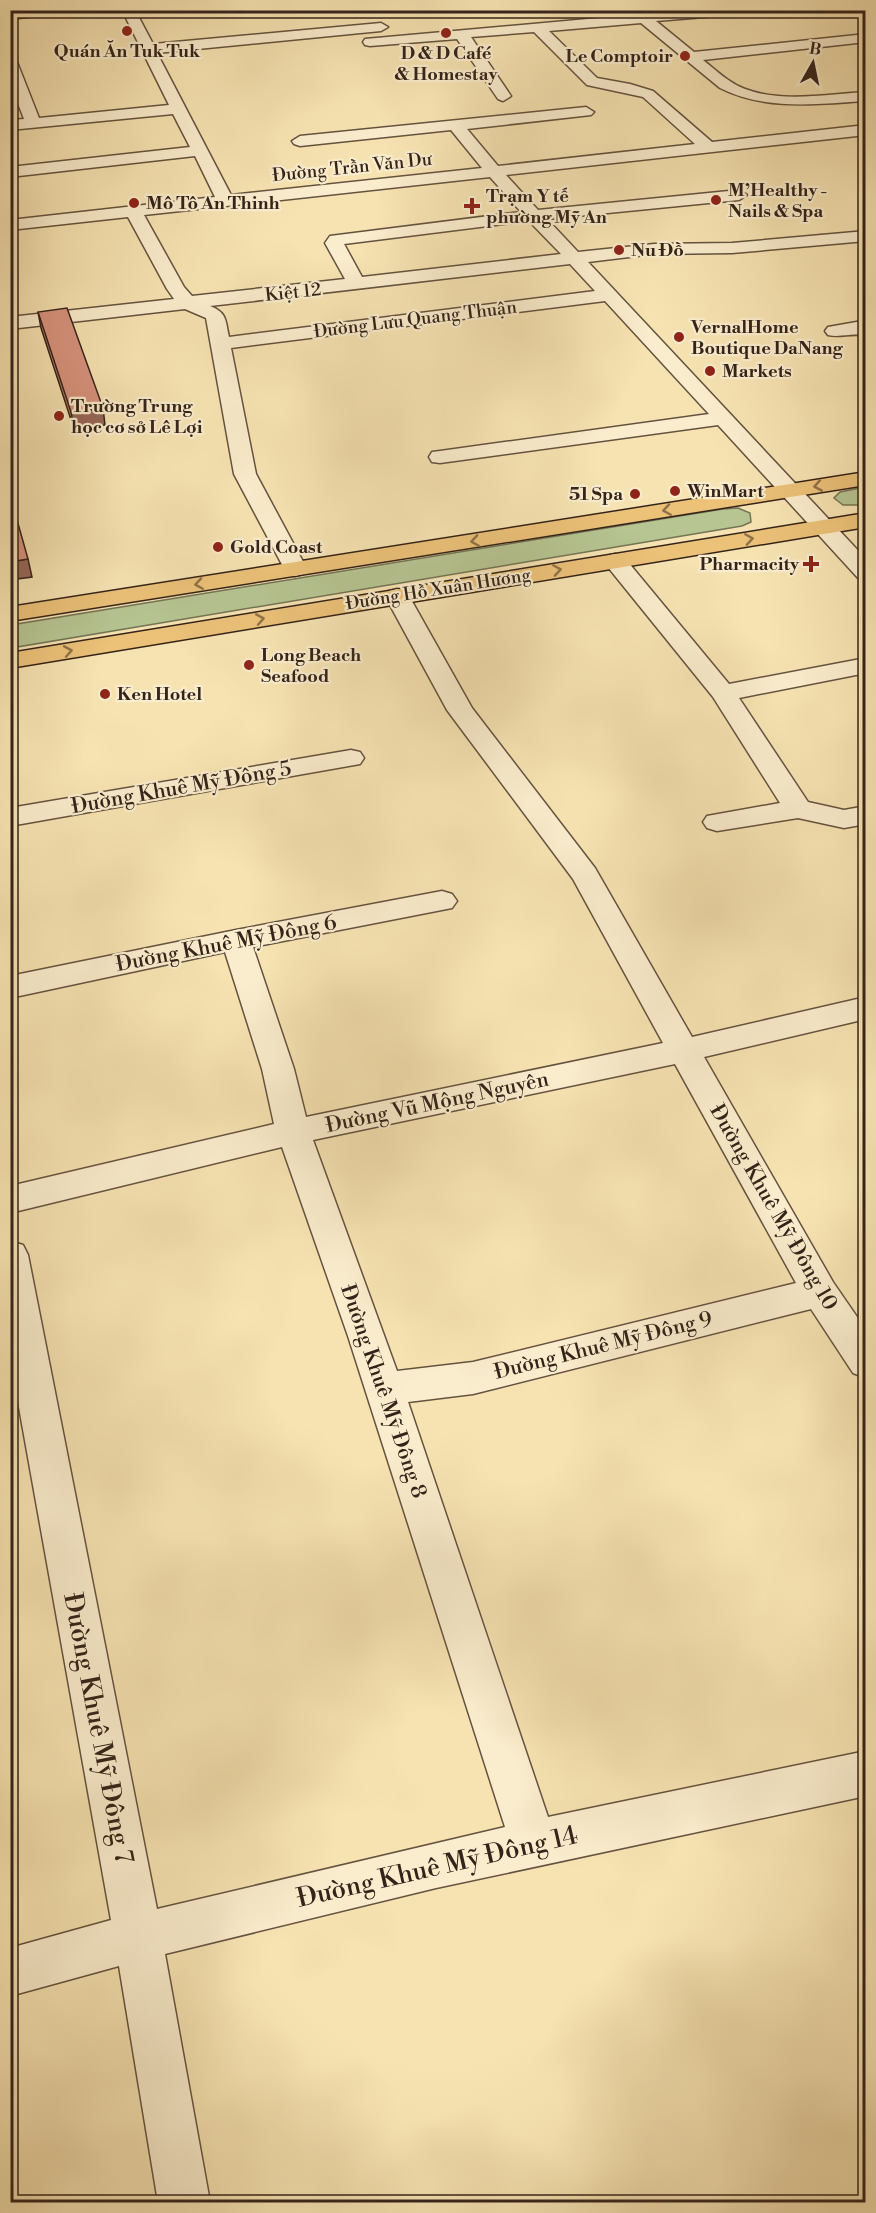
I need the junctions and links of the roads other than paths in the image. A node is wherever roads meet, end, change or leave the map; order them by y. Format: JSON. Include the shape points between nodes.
{"nodes":[{"id":1,"x":54,"y":10,"type":"edge"},
{"id":2,"x":128,"y":10,"type":"edge"},
{"id":3,"x":366,"y":10,"type":"edge"},
{"id":4,"x":741,"y":10,"type":"edge"},
{"id":5,"x":27,"y":12,"type":"edge"},
{"id":6,"x":10,"y":15,"type":"edge"},
{"id":7,"x":640,"y":15,"type":"edge"},
{"id":8,"x":381,"y":27,"type":"junction"},
{"id":9,"x":538,"y":28,"type":"junction"},
{"id":10,"x":461,"y":34,"type":"junction"},
{"id":11,"x":866,"y":39,"type":"edge"},
{"id":12,"x":392,"y":40,"type":"junction"},
{"id":13,"x":370,"y":42,"type":"dead end"},
{"id":14,"x":149,"y":49,"type":"junction"},
{"id":15,"x":692,"y":57,"type":"junction"},
{"id":16,"x":10,"y":62,"type":"edge"},
{"id":17,"x":503,"y":96,"type":"dead end"},
{"id":18,"x":866,"y":96,"type":"edge"},
{"id":19,"x":179,"y":109,"type":"junction"},
{"id":20,"x":585,"y":112,"type":"dead end"},
{"id":21,"x":33,"y":123,"type":"junction"},
{"id":22,"x":10,"y":125,"type":"edge"},
{"id":23,"x":456,"y":126,"type":"junction"},
{"id":24,"x":866,"y":130,"type":"edge"},
{"id":25,"x":300,"y":141,"type":"dead end"},
{"id":26,"x":702,"y":147,"type":"junction"},
{"id":27,"x":198,"y":151,"type":"junction"},
{"id":28,"x":711,"y":164,"type":"dead end"},
{"id":29,"x":493,"y":171,"type":"junction"},
{"id":30,"x":10,"y":172,"type":"edge"},
{"id":31,"x":725,"y":179,"type":"dead end"},
{"id":32,"x":225,"y":200,"type":"junction"},
{"id":33,"x":134,"y":210,"type":"junction"},
{"id":34,"x":535,"y":215,"type":"junction"},
{"id":35,"x":10,"y":225,"type":"edge"},
{"id":36,"x":866,"y":236,"type":"edge"},
{"id":37,"x":576,"y":260,"type":"junction"},
{"id":38,"x":357,"y":284,"type":"junction"},
{"id":39,"x":609,"y":295,"type":"junction"},
{"id":40,"x":188,"y":303,"type":"junction"},
{"id":41,"x":10,"y":324,"type":"edge"},
{"id":42,"x":866,"y":330,"type":"edge"},
{"id":43,"x":835,"y":331,"type":"dead end"},
{"id":44,"x":220,"y":344,"type":"junction"},
{"id":45,"x":724,"y":418,"type":"junction"},
{"id":46,"x":440,"y":457,"type":"dead end"},
{"id":47,"x":866,"y":478,"type":"edge"},
{"id":48,"x":787,"y":491,"type":"junction"},
{"id":49,"x":866,"y":519,"type":"edge"},
{"id":50,"x":821,"y":527,"type":"junction"},
{"id":51,"x":615,"y":561,"type":"junction"},
{"id":52,"x":295,"y":569,"type":"junction"},
{"id":53,"x":866,"y":573,"type":"edge"},
{"id":54,"x":398,"y":596,"type":"junction"},
{"id":55,"x":10,"y":614,"type":"edge"},
{"id":56,"x":10,"y":661,"type":"edge"},
{"id":57,"x":866,"y":665,"type":"edge"},
{"id":58,"x":723,"y":693,"type":"junction"},
{"id":59,"x":351,"y":758,"type":"dead end"},
{"id":60,"x":798,"y":809,"type":"junction"},
{"id":61,"x":10,"y":817,"type":"edge"},
{"id":62,"x":855,"y":817,"type":"edge"},
{"id":63,"x":717,"y":822,"type":"dead end"},
{"id":64,"x":442,"y":902,"type":"dead end"},
{"id":65,"x":236,"y":940,"type":"junction"},
{"id":66,"x":10,"y":987,"type":"edge"},
{"id":67,"x":866,"y":1008,"type":"edge"},
{"id":68,"x":684,"y":1050,"type":"junction"},
{"id":69,"x":293,"y":1132,"type":"junction"},
{"id":70,"x":10,"y":1200,"type":"edge"},
{"id":71,"x":10,"y":1255,"type":"edge"},
{"id":72,"x":820,"y":1292,"type":"junction"},
{"id":73,"x":866,"y":1362,"type":"edge"},
{"id":74,"x":384,"y":1389,"type":"junction"},
{"id":75,"x":866,"y":1773,"type":"edge"},
{"id":76,"x":533,"y":1842,"type":"junction"},
{"id":77,"x":138,"y":1936,"type":"junction"},
{"id":78,"x":10,"y":1972,"type":"edge"},
{"id":79,"x":184,"y":2202,"type":"edge"}],
"edges":[{"from":1,"to":5,"type":"street"},
{"from":2,"to":14,"type":"street"},
{"from":3,"to":8,"type":"street"},
{"from":4,"to":7,"type":"street"},
{"from":5,"to":6,"type":"street"},
{"from":7,"to":9,"type":"street"},
{"from":7,"to":15,"type":"street"},
{"from":8,"to":12,"type":"street"},
{"from":8,"to":14,"type":"street"},
{"from":9,"to":10,"type":"street"},
{"from":9,"to":26,"type":"street","via":[[592,82],[648,94]]},
{"from":10,"to":12,"type":"street"},
{"from":10,"to":17,"type":"street"},
{"from":11,"to":15,"type":"street"},
{"from":12,"to":13,"type":"street"},
{"from":14,"to":19,"type":"street"},
{"from":15,"to":18,"type":"street","via":[[725,85],[747,94],[783,99]]},
{"from":16,"to":21,"type":"street"},
{"from":19,"to":21,"type":"street"},
{"from":19,"to":27,"type":"street"},
{"from":20,"to":23,"type":"street","name":"Đường Trần Văn Dư"},
{"from":21,"to":22,"type":"street"},
{"from":23,"to":25,"type":"street","name":"Đường Trần Văn Dư"},
{"from":23,"to":29,"type":"street"},
{"from":24,"to":26,"type":"street","name":"Đường Trần Văn Dư"},
{"from":26,"to":28,"type":"street"},
{"from":26,"to":29,"type":"street","name":"Đường Trần Văn Dư"},
{"from":27,"to":30,"type":"street"},
{"from":27,"to":32,"type":"street"},
{"from":29,"to":32,"type":"street","name":"Đường Trần Văn Dư"},
{"from":29,"to":34,"type":"street"},
{"from":31,"to":34,"type":"street","name":"Đường Lưu Quang Thuận","via":[[739,195]]},
{"from":32,"to":33,"type":"street","name":"Đường Trần Văn Dư"},
{"from":33,"to":35,"type":"street","name":"Đường Trần Văn Dư"},
{"from":33,"to":40,"type":"street","via":[[176,289]]},
{"from":34,"to":37,"type":"street"},
{"from":34,"to":38,"type":"street","name":"Đường Lưu Quang Thuận","via":[[336,240],[334,243]]},
{"from":36,"to":37,"type":"street","via":[[732,248],[654,249]]},
{"from":37,"to":38,"type":"street","name":"Kiệt 12"},
{"from":37,"to":39,"type":"street"},
{"from":38,"to":40,"type":"street","name":"Kiệt 12"},
{"from":39,"to":44,"type":"street","name":"Đường Lưu Quang Thuận"},
{"from":39,"to":45,"type":"street"},
{"from":40,"to":41,"type":"street","name":"Kiệt 12"},
{"from":40,"to":44,"type":"street","via":[[215,315]]},
{"from":42,"to":43,"type":"street","via":[[862,327]]},
{"from":44,"to":52,"type":"street","via":[[245,474]]},
{"from":45,"to":46,"type":"street"},
{"from":45,"to":48,"type":"street"},
{"from":47,"to":48,"type":"main road","name":"Đường Hồ Xuân Hương","one_way":true},
{"from":48,"to":50,"type":"street"},
{"from":48,"to":52,"type":"main road","name":"Đường Hồ Xuân Hương","one_way":true},
{"from":49,"to":50,"type":"main road","name":"Đường Hồ Xuân Hương"},
{"from":51,"to":50,"type":"main road","name":"Đường Hồ Xuân Hương","one_way":true},
{"from":50,"to":53,"type":"street"},
{"from":54,"to":51,"type":"main road","name":"Đường Hồ Xuân Hương","one_way":true},
{"from":51,"to":58,"type":"street"},
{"from":52,"to":55,"type":"main road","name":"Đường Hồ Xuân Hương","one_way":true},
{"from":56,"to":54,"type":"main road","name":"Đường Hồ Xuân Hương","one_way":true},
{"from":54,"to":68,"type":"street","name":"Đường Khuê Mỹ Đông 10","via":[[460,710],[585,875]]},
{"from":57,"to":58,"type":"street"},
{"from":58,"to":60,"type":"street"},
{"from":59,"to":61,"type":"street","name":"Đường Khuê Mỹ Đông 5"},
{"from":60,"to":62,"type":"street"},
{"from":60,"to":63,"type":"street"},
{"from":64,"to":65,"type":"street","name":"Đường Khuê Mỹ Đông 6"},
{"from":65,"to":66,"type":"street","name":"Đường Khuê Mỹ Đông 6"},
{"from":65,"to":69,"type":"street","name":"Đường Khuê Mỹ Đông 8","via":[[278,1069]]},
{"from":67,"to":68,"type":"street","name":"Đường Vũ Mộng Nguyên"},
{"from":68,"to":69,"type":"street","name":"Đường Vũ Mộng Nguyên"},
{"from":68,"to":72,"type":"street","name":"Đường Khuê Mỹ Đông 10"},
{"from":69,"to":70,"type":"street","name":"Đường Vũ Mộng Nguyên"},
{"from":69,"to":74,"type":"street","name":"Đường Khuê Mỹ Đông 8"},
{"from":71,"to":77,"type":"street","name":"Đường Khuê Mỹ Đông 7"},
{"from":72,"to":73,"type":"street","name":"Đường Khuê Mỹ Đông 10"},
{"from":72,"to":74,"type":"street","name":"Đường Khuê Mỹ Đông 9","via":[[473,1378]]},
{"from":74,"to":76,"type":"street","name":"Đường Khuê Mỹ Đông 8"},
{"from":75,"to":76,"type":"street","name":"Đường Khuê Mỹ Đông 14"},
{"from":76,"to":77,"type":"street","name":"Đường Khuê Mỹ Đông 14"},
{"from":77,"to":78,"type":"street","name":"Đường Khuê Mỹ Đông 14"},
{"from":77,"to":79,"type":"street","name":"Đường Khuê Mỹ Đông 7"}]}
